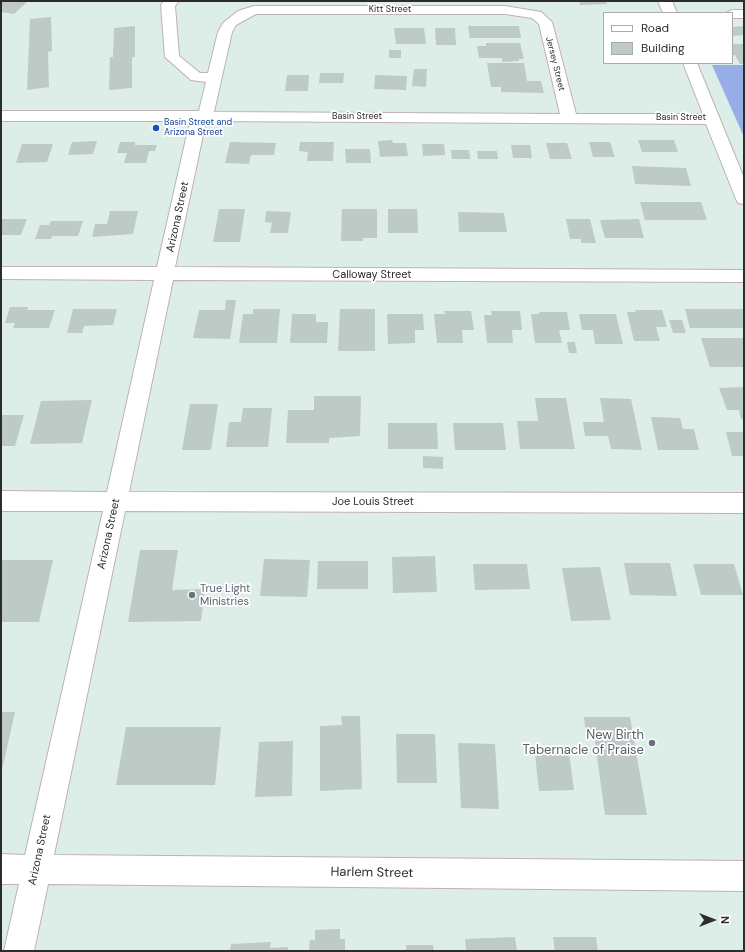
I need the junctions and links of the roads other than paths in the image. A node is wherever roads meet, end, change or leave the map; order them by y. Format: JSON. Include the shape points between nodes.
{"nodes":[{"id":1,"x":172,"y":1,"type":"edge"},
{"id":2,"x":665,"y":1,"type":"edge"},
{"id":3,"x":670,"y":12,"type":"edge"},
{"id":4,"x":244,"y":14,"type":"joint"},
{"id":5,"x":733,"y":14,"type":"edge"},
{"id":6,"x":744,"y":14,"type":"edge"},
{"id":7,"x":536,"y":15,"type":"joint"},
{"id":8,"x":690,"y":64,"type":"edge"},
{"id":9,"x":214,"y":78,"type":"junction"},
{"id":10,"x":1,"y":116,"type":"edge"},
{"id":11,"x":202,"y":117,"type":"junction"},
{"id":12,"x":569,"y":117,"type":"junction"},
{"id":13,"x":712,"y":119,"type":"junction"},
{"id":14,"x":744,"y":198,"type":"edge"},
{"id":15,"x":1,"y":273,"type":"edge"},
{"id":16,"x":165,"y":274,"type":"junction"},
{"id":17,"x":744,"y":276,"type":"edge"},
{"id":18,"x":1,"y":501,"type":"edge"},
{"id":19,"x":116,"y":501,"type":"junction"},
{"id":20,"x":744,"y":503,"type":"edge"},
{"id":21,"x":1,"y":869,"type":"edge"},
{"id":22,"x":36,"y":869,"type":"junction"},
{"id":23,"x":744,"y":876,"type":"edge"},
{"id":24,"x":19,"y":951,"type":"edge"}],
"edges":[{"from":1,"to":9,"type":"street","via":[[168,5],[172,57],[196,77]]},
{"from":2,"to":3,"type":"street"},
{"from":4,"to":7,"type":"street","name":"Kitt Street","via":[[254,10],[505,10]]},
{"from":4,"to":9,"type":"street","name":"Arizona Street","via":[[230,23],[225,32]]},
{"from":5,"to":6,"type":"street"},
{"from":7,"to":12,"type":"street","name":"Jersey Street","via":[[545,22]]},
{"from":8,"to":13,"type":"street"},
{"from":9,"to":11,"type":"street","name":"Arizona Street"},
{"from":10,"to":11,"type":"street","name":"Basin Street"},
{"from":11,"to":12,"type":"street","name":"Basin Street"},
{"from":11,"to":16,"type":"street","name":"Arizona Street"},
{"from":12,"to":13,"type":"street","name":"Basin Street"},
{"from":13,"to":14,"type":"street"},
{"from":15,"to":16,"type":"street","name":"Calloway Street"},
{"from":16,"to":17,"type":"street","name":"Calloway Street"},
{"from":16,"to":19,"type":"street","name":"Arizona Street"},
{"from":18,"to":19,"type":"street","name":"Joe Louis Street"},
{"from":19,"to":20,"type":"street","name":"Joe Louis Street"},
{"from":19,"to":22,"type":"street","name":"Arizona Street"},
{"from":21,"to":22,"type":"street","name":"Harlem Street"},
{"from":22,"to":23,"type":"street","name":"Harlem Street"},
{"from":22,"to":24,"type":"street","name":"Arizona Street"}]}
